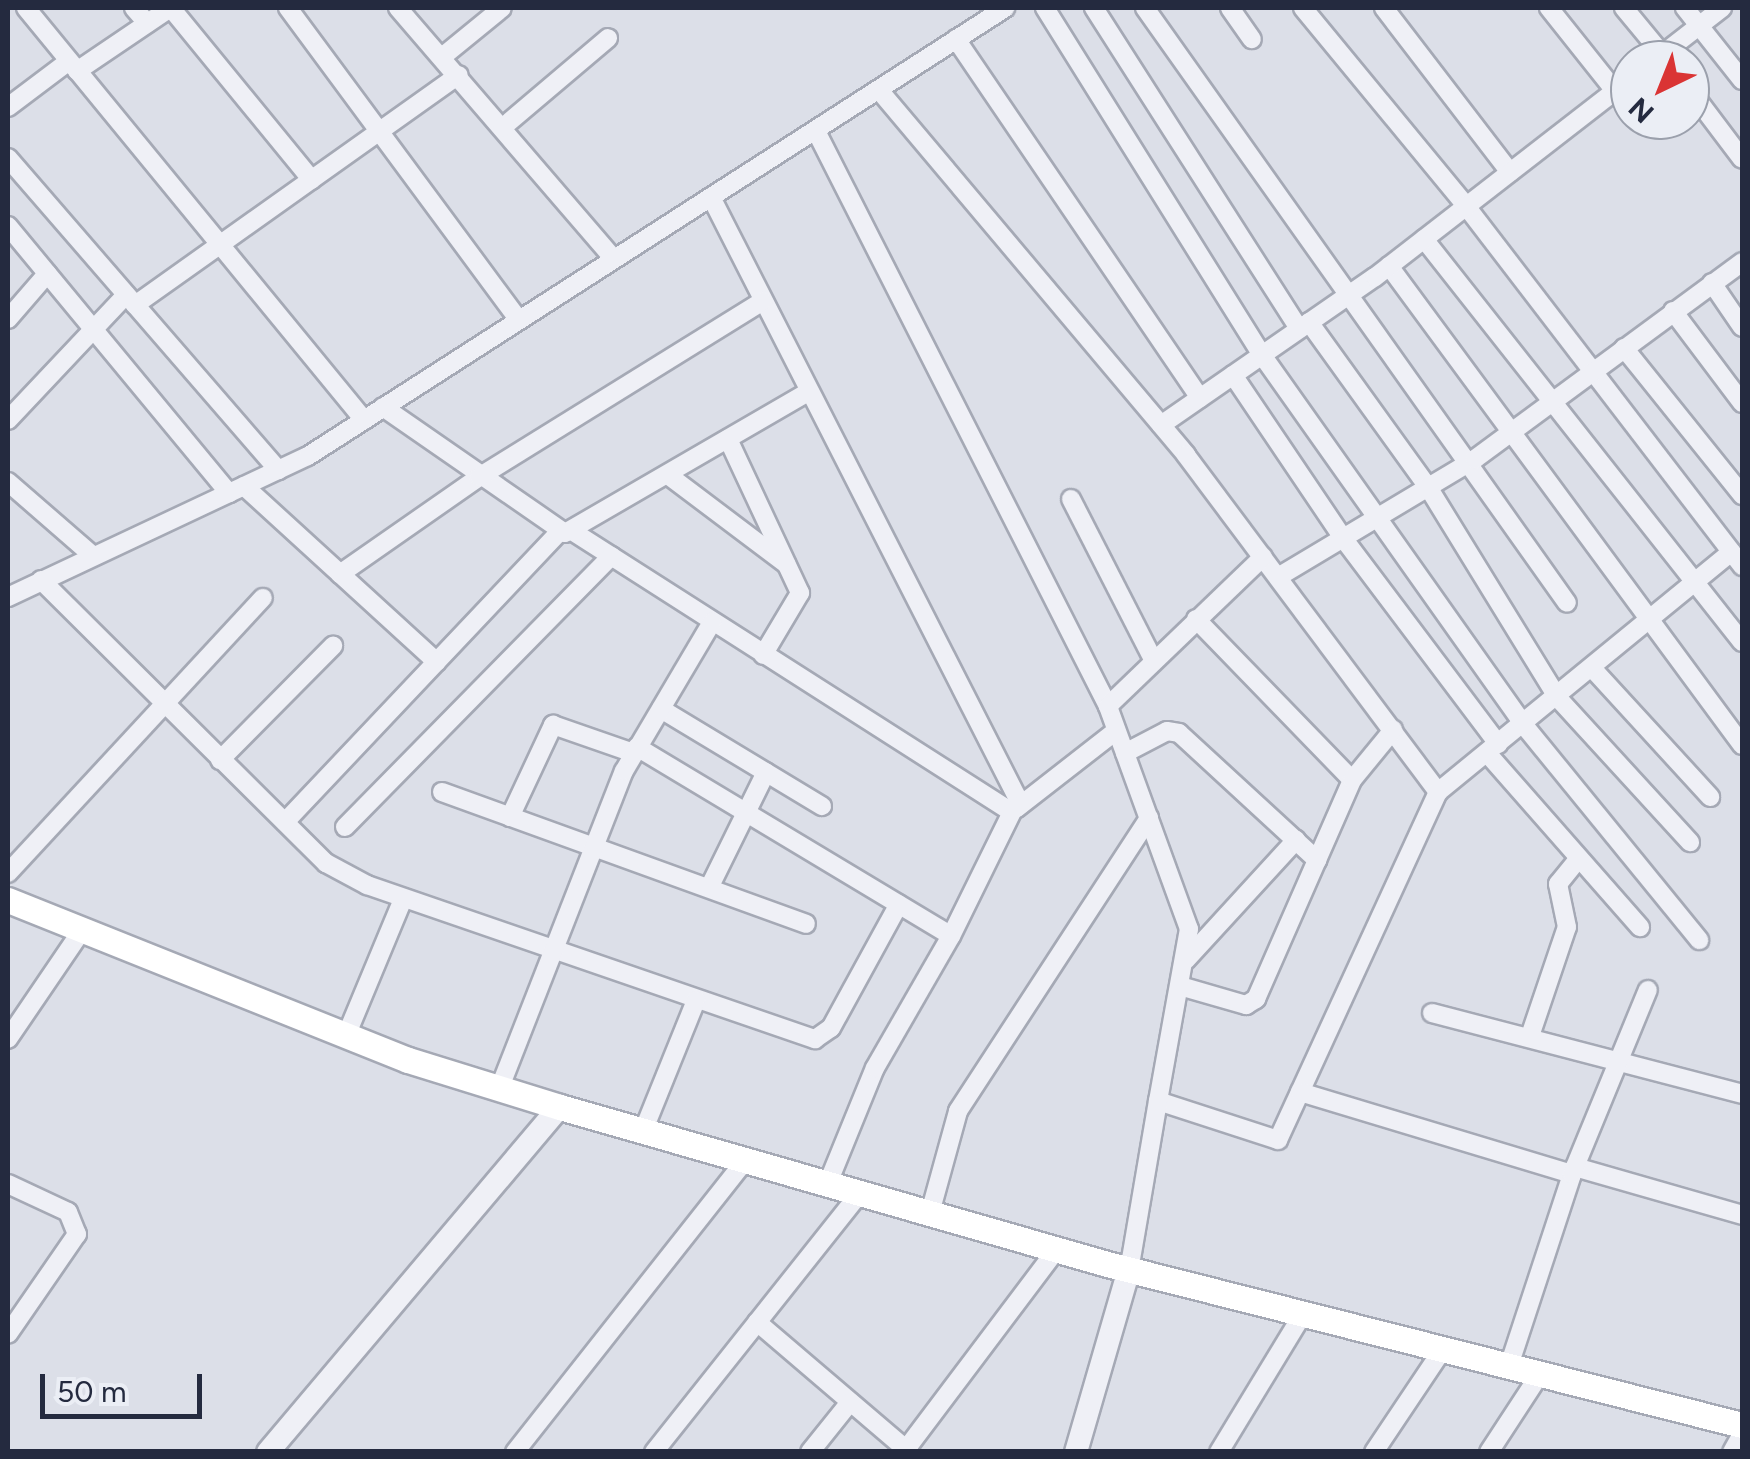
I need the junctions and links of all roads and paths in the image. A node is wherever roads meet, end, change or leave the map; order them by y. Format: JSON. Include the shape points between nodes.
{"nodes":[{"id":1,"x":26,"y":8,"type":"edge"},
{"id":2,"x":134,"y":8,"type":"edge"},
{"id":3,"x":170,"y":8,"type":"edge"},
{"id":4,"x":288,"y":8,"type":"edge"},
{"id":5,"x":398,"y":8,"type":"edge"},
{"id":6,"x":502,"y":8,"type":"edge"},
{"id":7,"x":1005,"y":8,"type":"edge"},
{"id":8,"x":1045,"y":8,"type":"edge"},
{"id":9,"x":1094,"y":8,"type":"edge"},
{"id":10,"x":1145,"y":8,"type":"edge"},
{"id":11,"x":1230,"y":8,"type":"edge"},
{"id":12,"x":1303,"y":8,"type":"edge"},
{"id":13,"x":1384,"y":8,"type":"edge"},
{"id":14,"x":1549,"y":8,"type":"edge"},
{"id":15,"x":1624,"y":8,"type":"edge"},
{"id":16,"x":1685,"y":8,"type":"edge"},
{"id":17,"x":1722,"y":8,"type":"edge"},
{"id":18,"x":147,"y":23,"type":"junction"},
{"id":19,"x":1699,"y":26,"type":"junction"},
{"id":20,"x":608,"y":38,"type":"dead end"},
{"id":21,"x":1252,"y":39,"type":"dead end"},
{"id":22,"x":956,"y":40,"type":"junction"},
{"id":23,"x":1648,"y":40,"type":"edge"},
{"id":24,"x":1683,"y":40,"type":"edge"},
{"id":25,"x":442,"y":57,"type":"junction"},
{"id":26,"x":73,"y":66,"type":"junction"},
{"id":27,"x":1610,"y":71,"type":"edge"},
{"id":28,"x":458,"y":76,"type":"junction"},
{"id":29,"x":1742,"y":80,"type":"edge"},
{"id":30,"x":880,"y":90,"type":"junction"},
{"id":31,"x":1610,"y":95,"type":"edge"},
{"id":32,"x":8,"y":107,"type":"edge"},
{"id":33,"x":1710,"y":117,"type":"edge"},
{"id":34,"x":502,"y":128,"type":"junction"},
{"id":35,"x":384,"y":129,"type":"junction"},
{"id":36,"x":816,"y":131,"type":"junction"},
{"id":37,"x":8,"y":158,"type":"edge"},
{"id":38,"x":1742,"y":159,"type":"edge"},
{"id":39,"x":1510,"y":172,"type":"junction"},
{"id":40,"x":312,"y":180,"type":"junction"},
{"id":41,"x":711,"y":197,"type":"junction"},
{"id":42,"x":1466,"y":206,"type":"junction"},
{"id":43,"x":8,"y":226,"type":"edge"},
{"id":44,"x":1424,"y":239,"type":"junction"},
{"id":45,"x":219,"y":246,"type":"junction"},
{"id":46,"x":613,"y":258,"type":"junction"},
{"id":47,"x":1742,"y":262,"type":"edge"},
{"id":48,"x":1389,"y":266,"type":"junction"},
{"id":49,"x":48,"y":274,"type":"junction"},
{"id":50,"x":1712,"y":283,"type":"junction"},
{"id":51,"x":1346,"y":296,"type":"junction"},
{"id":52,"x":131,"y":300,"type":"junction"},
{"id":53,"x":763,"y":301,"type":"junction"},
{"id":54,"x":1673,"y":311,"type":"junction"},
{"id":55,"x":518,"y":318,"type":"junction"},
{"id":56,"x":8,"y":319,"type":"edge"},
{"id":57,"x":1304,"y":326,"type":"junction"},
{"id":58,"x":93,"y":328,"type":"junction"},
{"id":59,"x":1742,"y":328,"type":"edge"},
{"id":60,"x":1624,"y":348,"type":"junction"},
{"id":61,"x":1262,"y":355,"type":"junction"},
{"id":62,"x":1589,"y":374,"type":"junction"},
{"id":63,"x":1233,"y":375,"type":"junction"},
{"id":64,"x":808,"y":392,"type":"junction"},
{"id":65,"x":1200,"y":398,"type":"junction"},
{"id":66,"x":1554,"y":400,"type":"junction"},
{"id":67,"x":1742,"y":403,"type":"edge"},
{"id":68,"x":383,"y":407,"type":"junction"},
{"id":69,"x":8,"y":420,"type":"edge"},
{"id":70,"x":364,"y":420,"type":"junction"},
{"id":71,"x":1161,"y":425,"type":"junction"},
{"id":72,"x":1512,"y":432,"type":"junction"},
{"id":73,"x":728,"y":439,"type":"junction"},
{"id":74,"x":1470,"y":462,"type":"junction"},
{"id":75,"x":278,"y":470,"type":"junction"},
{"id":76,"x":668,"y":475,"type":"junction"},
{"id":77,"x":479,"y":476,"type":"junction"},
{"id":78,"x":8,"y":482,"type":"edge"},
{"id":79,"x":1428,"y":488,"type":"junction"},
{"id":80,"x":236,"y":489,"type":"junction"},
{"id":81,"x":1742,"y":495,"type":"edge"},
{"id":82,"x":1071,"y":498,"type":"dead end"},
{"id":83,"x":1380,"y":516,"type":"junction"},
{"id":84,"x":565,"y":532,"type":"junction"},
{"id":85,"x":1343,"y":538,"type":"junction"},
{"id":86,"x":93,"y":556,"type":"junction"},
{"id":87,"x":611,"y":556,"type":"junction"},
{"id":88,"x":1262,"y":557,"type":"junction"},
{"id":89,"x":1737,"y":559,"type":"edge"},
{"id":90,"x":790,"y":568,"type":"junction"},
{"id":91,"x":340,"y":574,"type":"junction"},
{"id":92,"x":1278,"y":577,"type":"junction"},
{"id":93,"x":41,"y":580,"type":"junction"},
{"id":94,"x":1695,"y":582,"type":"junction"},
{"id":95,"x":8,"y":597,"type":"edge"},
{"id":96,"x":263,"y":598,"type":"dead end"},
{"id":97,"x":1567,"y":603,"type":"dead end"},
{"id":98,"x":1196,"y":619,"type":"junction"},
{"id":99,"x":1651,"y":621,"type":"junction"},
{"id":100,"x":712,"y":622,"type":"junction"},
{"id":101,"x":1742,"y":642,"type":"edge"},
{"id":102,"x":333,"y":646,"type":"dead end"},
{"id":103,"x":763,"y":655,"type":"junction"},
{"id":104,"x":1153,"y":659,"type":"junction"},
{"id":105,"x":438,"y":662,"type":"junction"},
{"id":106,"x":1592,"y":668,"type":"junction"},
{"id":107,"x":1557,"y":696,"type":"junction"},
{"id":108,"x":165,"y":706,"type":"junction"},
{"id":109,"x":1108,"y":706,"type":"junction"},
{"id":110,"x":661,"y":709,"type":"junction"},
{"id":111,"x":1524,"y":724,"type":"junction"},
{"id":112,"x":1393,"y":730,"type":"junction"},
{"id":113,"x":1116,"y":731,"type":"junction"},
{"id":114,"x":1742,"y":745,"type":"edge"},
{"id":115,"x":1493,"y":749,"type":"junction"},
{"id":116,"x":636,"y":750,"type":"junction"},
{"id":117,"x":1124,"y":753,"type":"junction"},
{"id":118,"x":220,"y":760,"type":"junction"},
{"id":119,"x":766,"y":772,"type":"junction"},
{"id":120,"x":1352,"y":780,"type":"junction"},
{"id":121,"x":442,"y":792,"type":"dead end"},
{"id":122,"x":1438,"y":792,"type":"junction"},
{"id":123,"x":1710,"y":798,"type":"dead end"},
{"id":124,"x":822,"y":806,"type":"dead end"},
{"id":125,"x":1017,"y":807,"type":"junction"},
{"id":126,"x":746,"y":812,"type":"junction"},
{"id":127,"x":510,"y":818,"type":"junction"},
{"id":128,"x":1149,"y":818,"type":"junction"},
{"id":129,"x":285,"y":822,"type":"junction"},
{"id":130,"x":344,"y":827,"type":"dead end"},
{"id":131,"x":1296,"y":840,"type":"junction"},
{"id":132,"x":1690,"y":842,"type":"dead end"},
{"id":133,"x":594,"y":849,"type":"junction"},
{"id":134,"x":1579,"y":858,"type":"junction"},
{"id":135,"x":1317,"y":860,"type":"junction"},
{"id":136,"x":8,"y":873,"type":"edge"},
{"id":137,"x":709,"y":888,"type":"junction"},
{"id":138,"x":404,"y":899,"type":"junction"},
{"id":139,"x":8,"y":900,"type":"edge"},
{"id":140,"x":899,"y":904,"type":"junction"},
{"id":141,"x":806,"y":924,"type":"dead end"},
{"id":142,"x":1640,"y":928,"type":"dead end"},
{"id":143,"x":82,"y":930,"type":"junction"},
{"id":144,"x":951,"y":936,"type":"junction"},
{"id":145,"x":1699,"y":940,"type":"dead end"},
{"id":146,"x":552,"y":954,"type":"junction"},
{"id":147,"x":1186,"y":961,"type":"junction"},
{"id":148,"x":1180,"y":986,"type":"junction"},
{"id":149,"x":1648,"y":990,"type":"dead end"},
{"id":150,"x":696,"y":1000,"type":"junction"},
{"id":151,"x":1432,"y":1013,"type":"dead end"},
{"id":152,"x":346,"y":1036,"type":"junction"},
{"id":153,"x":1530,"y":1036,"type":"junction"},
{"id":154,"x":8,"y":1039,"type":"edge"},
{"id":155,"x":1620,"y":1058,"type":"junction"},
{"id":156,"x":500,"y":1087,"type":"junction"},
{"id":157,"x":1300,"y":1092,"type":"junction"},
{"id":158,"x":1742,"y":1094,"type":"edge"},
{"id":159,"x":1158,"y":1101,"type":"junction"},
{"id":160,"x":560,"y":1108,"type":"junction"},
{"id":161,"x":644,"y":1129,"type":"junction"},
{"id":162,"x":746,"y":1159,"type":"junction"},
{"id":163,"x":1574,"y":1171,"type":"junction"},
{"id":164,"x":828,"y":1183,"type":"junction"},
{"id":165,"x":8,"y":1184,"type":"edge"},
{"id":166,"x":860,"y":1192,"type":"junction"},
{"id":167,"x":930,"y":1212,"type":"junction"},
{"id":168,"x":1742,"y":1215,"type":"edge"},
{"id":169,"x":1058,"y":1250,"type":"junction"},
{"id":170,"x":1129,"y":1270,"type":"junction"},
{"id":171,"x":1302,"y":1314,"type":"junction"},
{"id":172,"x":756,"y":1322,"type":"junction"},
{"id":173,"x":8,"y":1334,"type":"edge"},
{"id":174,"x":1443,"y":1349,"type":"junction"},
{"id":175,"x":1509,"y":1366,"type":"junction"},
{"id":176,"x":1540,"y":1374,"type":"junction"},
{"id":177,"x":850,"y":1402,"type":"junction"},
{"id":178,"x":1742,"y":1425,"type":"edge"},
{"id":179,"x":1742,"y":1434,"type":"edge"},
{"id":180,"x":906,"y":1451,"type":"edge"},
{"id":181,"x":268,"y":1452,"type":"edge"},
{"id":182,"x":515,"y":1452,"type":"edge"},
{"id":183,"x":654,"y":1452,"type":"edge"},
{"id":184,"x":810,"y":1452,"type":"edge"},
{"id":185,"x":1076,"y":1452,"type":"edge"},
{"id":186,"x":1220,"y":1452,"type":"edge"},
{"id":187,"x":1374,"y":1452,"type":"edge"},
{"id":188,"x":1490,"y":1452,"type":"edge"},
{"id":189,"x":1732,"y":1452,"type":"edge"}],
"edges":[{"from":1,"to":26,"type":"street"},
{"from":2,"to":18,"type":"street"},
{"from":3,"to":18,"type":"street"},
{"from":3,"to":40,"type":"street"},
{"from":4,"to":35,"type":"street"},
{"from":5,"to":25,"type":"street"},
{"from":6,"to":25,"type":"street"},
{"from":7,"to":22,"type":"street"},
{"from":8,"to":61,"type":"street"},
{"from":9,"to":57,"type":"street"},
{"from":10,"to":51,"type":"street"},
{"from":11,"to":21,"type":"street"},
{"from":12,"to":42,"type":"street"},
{"from":13,"to":39,"type":"street"},
{"from":14,"to":27,"type":"street"},
{"from":15,"to":23,"type":"street"},
{"from":16,"to":19,"type":"street"},
{"from":17,"to":19,"type":"street"},
{"from":18,"to":26,"type":"street"},
{"from":19,"to":24,"type":"street"},
{"from":19,"to":29,"type":"street"},
{"from":20,"to":34,"type":"street"},
{"from":22,"to":30,"type":"street"},
{"from":22,"to":65,"type":"street"},
{"from":25,"to":28,"type":"street"},
{"from":26,"to":32,"type":"street"},
{"from":26,"to":45,"type":"street"},
{"from":28,"to":34,"type":"street"},
{"from":28,"to":35,"type":"street"},
{"from":30,"to":36,"type":"street"},
{"from":30,"to":71,"type":"street"},
{"from":31,"to":39,"type":"street"},
{"from":33,"to":38,"type":"street"},
{"from":34,"to":46,"type":"street"},
{"from":35,"to":40,"type":"street"},
{"from":35,"to":55,"type":"street"},
{"from":36,"to":41,"type":"street"},
{"from":36,"to":109,"type":"street"},
{"from":37,"to":52,"type":"street"},
{"from":39,"to":42,"type":"street"},
{"from":40,"to":45,"type":"street"},
{"from":41,"to":46,"type":"street"},
{"from":41,"to":53,"type":"street"},
{"from":42,"to":44,"type":"street"},
{"from":42,"to":62,"type":"street"},
{"from":43,"to":49,"type":"street"},
{"from":44,"to":48,"type":"street"},
{"from":44,"to":66,"type":"street"},
{"from":45,"to":52,"type":"street"},
{"from":45,"to":70,"type":"street"},
{"from":46,"to":55,"type":"street"},
{"from":47,"to":50,"type":"street"},
{"from":48,"to":51,"type":"street"},
{"from":48,"to":72,"type":"street"},
{"from":49,"to":56,"type":"street"},
{"from":49,"to":58,"type":"street"},
{"from":50,"to":54,"type":"street"},
{"from":50,"to":59,"type":"street"},
{"from":51,"to":57,"type":"street"},
{"from":51,"to":74,"type":"street"},
{"from":52,"to":58,"type":"street"},
{"from":52,"to":75,"type":"street"},
{"from":53,"to":64,"type":"street"},
{"from":53,"to":77,"type":"street"},
{"from":54,"to":60,"type":"street"},
{"from":54,"to":67,"type":"street"},
{"from":55,"to":68,"type":"street"},
{"from":57,"to":61,"type":"street"},
{"from":57,"to":79,"type":"street"},
{"from":58,"to":69,"type":"street"},
{"from":58,"to":80,"type":"street"},
{"from":60,"to":62,"type":"street"},
{"from":60,"to":81,"type":"street"},
{"from":61,"to":63,"type":"street"},
{"from":61,"to":83,"type":"street"},
{"from":62,"to":66,"type":"street"},
{"from":62,"to":89,"type":"street"},
{"from":63,"to":65,"type":"street"},
{"from":63,"to":85,"type":"street"},
{"from":64,"to":73,"type":"street"},
{"from":64,"to":125,"type":"street"},
{"from":65,"to":71,"type":"street"},
{"from":66,"to":72,"type":"street"},
{"from":66,"to":94,"type":"street"},
{"from":68,"to":70,"type":"street"},
{"from":68,"to":77,"type":"street"},
{"from":70,"to":75,"type":"street"},
{"from":71,"to":88,"type":"street"},
{"from":72,"to":74,"type":"street"},
{"from":72,"to":99,"type":"street"},
{"from":73,"to":76,"type":"street"},
{"from":73,"to":90,"type":"street"},
{"from":74,"to":79,"type":"street"},
{"from":74,"to":97,"type":"street"},
{"from":75,"to":80,"type":"street"},
{"from":76,"to":84,"type":"street"},
{"from":76,"to":90,"type":"street"},
{"from":77,"to":84,"type":"street"},
{"from":77,"to":91,"type":"street"},
{"from":78,"to":86,"type":"street"},
{"from":79,"to":83,"type":"street"},
{"from":79,"to":107,"type":"street"},
{"from":80,"to":86,"type":"street"},
{"from":80,"to":91,"type":"street"},
{"from":82,"to":104,"type":"street"},
{"from":83,"to":85,"type":"street"},
{"from":83,"to":111,"type":"street"},
{"from":84,"to":87,"type":"street"},
{"from":84,"to":105,"type":"street"},
{"from":85,"to":92,"type":"street"},
{"from":85,"to":115,"type":"street"},
{"from":86,"to":93,"type":"street"},
{"from":87,"to":100,"type":"street"},
{"from":87,"to":130,"type":"street"},
{"from":88,"to":92,"type":"street"},
{"from":88,"to":98,"type":"street"},
{"from":89,"to":94,"type":"street"},
{"from":90,"to":103,"type":"street","via":[[798,600]]},
{"from":91,"to":105,"type":"street"},
{"from":92,"to":112,"type":"street"},
{"from":93,"to":95,"type":"street"},
{"from":93,"to":108,"type":"street"},
{"from":94,"to":99,"type":"street"},
{"from":94,"to":101,"type":"street"},
{"from":96,"to":108,"type":"street"},
{"from":98,"to":104,"type":"street"},
{"from":98,"to":120,"type":"street"},
{"from":99,"to":106,"type":"street"},
{"from":99,"to":114,"type":"street"},
{"from":100,"to":103,"type":"street"},
{"from":100,"to":110,"type":"street"},
{"from":102,"to":118,"type":"street"},
{"from":103,"to":125,"type":"street"},
{"from":104,"to":109,"type":"street"},
{"from":105,"to":129,"type":"street"},
{"from":106,"to":107,"type":"street"},
{"from":106,"to":123,"type":"street"},
{"from":107,"to":111,"type":"street"},
{"from":107,"to":132,"type":"street"},
{"from":108,"to":118,"type":"street"},
{"from":108,"to":136,"type":"street"},
{"from":109,"to":113,"type":"street"},
{"from":110,"to":116,"type":"street"},
{"from":110,"to":119,"type":"street"},
{"from":111,"to":115,"type":"street"},
{"from":111,"to":145,"type":"street"},
{"from":112,"to":120,"type":"street"},
{"from":112,"to":122,"type":"street"},
{"from":113,"to":117,"type":"street"},
{"from":113,"to":125,"type":"street"},
{"from":115,"to":122,"type":"street"},
{"from":115,"to":134,"type":"street"},
{"from":116,"to":126,"type":"street"},
{"from":116,"to":127,"type":"street","via":[[553,725]]},
{"from":116,"to":133,"type":"street"},
{"from":117,"to":128,"type":"street"},
{"from":117,"to":131,"type":"street","via":[[1167,732],[1179,733]]},
{"from":118,"to":129,"type":"street"},
{"from":119,"to":124,"type":"street"},
{"from":119,"to":126,"type":"street"},
{"from":120,"to":135,"type":"street"},
{"from":121,"to":127,"type":"street"},
{"from":122,"to":157,"type":"street"},
{"from":125,"to":144,"type":"street"},
{"from":126,"to":137,"type":"street"},
{"from":126,"to":140,"type":"street"},
{"from":127,"to":133,"type":"street"},
{"from":128,"to":147,"type":"street","via":[[1185,914]]},
{"from":128,"to":167,"type":"street","via":[[958,1111]]},
{"from":129,"to":138,"type":"street","via":[[339,872]]},
{"from":131,"to":135,"type":"street"},
{"from":131,"to":147,"type":"street"},
{"from":133,"to":137,"type":"street"},
{"from":133,"to":146,"type":"street"},
{"from":134,"to":142,"type":"street"},
{"from":134,"to":153,"type":"street","via":[[1558,884],[1568,926]]},
{"from":135,"to":148,"type":"street","via":[[1252,1004]]},
{"from":137,"to":141,"type":"street"},
{"from":138,"to":146,"type":"street"},
{"from":138,"to":152,"type":"street"},
{"from":139,"to":143,"type":"main road"},
{"from":140,"to":144,"type":"street"},
{"from":140,"to":150,"type":"street","via":[[821,1038]]},
{"from":143,"to":152,"type":"main road"},
{"from":143,"to":154,"type":"street"},
{"from":144,"to":164,"type":"street","via":[[875,1068]]},
{"from":146,"to":150,"type":"street"},
{"from":146,"to":156,"type":"street"},
{"from":147,"to":148,"type":"street"},
{"from":148,"to":159,"type":"street"},
{"from":149,"to":155,"type":"street"},
{"from":150,"to":161,"type":"street"},
{"from":151,"to":153,"type":"street"},
{"from":152,"to":156,"type":"main road"},
{"from":153,"to":155,"type":"street"},
{"from":155,"to":158,"type":"street"},
{"from":155,"to":163,"type":"street"},
{"from":156,"to":160,"type":"main road"},
{"from":157,"to":159,"type":"street","via":[[1278,1140]]},
{"from":157,"to":163,"type":"street"},
{"from":159,"to":170,"type":"street"},
{"from":160,"to":161,"type":"main road"},
{"from":160,"to":181,"type":"street"},
{"from":161,"to":162,"type":"main road"},
{"from":162,"to":164,"type":"main road"},
{"from":162,"to":182,"type":"street"},
{"from":163,"to":168,"type":"street"},
{"from":163,"to":175,"type":"street"},
{"from":164,"to":166,"type":"main road"},
{"from":165,"to":173,"type":"street","via":[[68,1212],[76,1234]]},
{"from":166,"to":167,"type":"main road"},
{"from":166,"to":172,"type":"street"},
{"from":167,"to":169,"type":"main road"},
{"from":169,"to":170,"type":"main road"},
{"from":169,"to":180,"type":"street"},
{"from":170,"to":171,"type":"main road"},
{"from":170,"to":185,"type":"street"},
{"from":171,"to":174,"type":"main road"},
{"from":171,"to":186,"type":"street"},
{"from":172,"to":177,"type":"street"},
{"from":172,"to":183,"type":"street"},
{"from":174,"to":175,"type":"main road"},
{"from":174,"to":187,"type":"street"},
{"from":175,"to":176,"type":"main road"},
{"from":176,"to":178,"type":"main road"},
{"from":176,"to":188,"type":"street"},
{"from":177,"to":180,"type":"street"},
{"from":177,"to":184,"type":"street"},
{"from":179,"to":189,"type":"street"}]}
